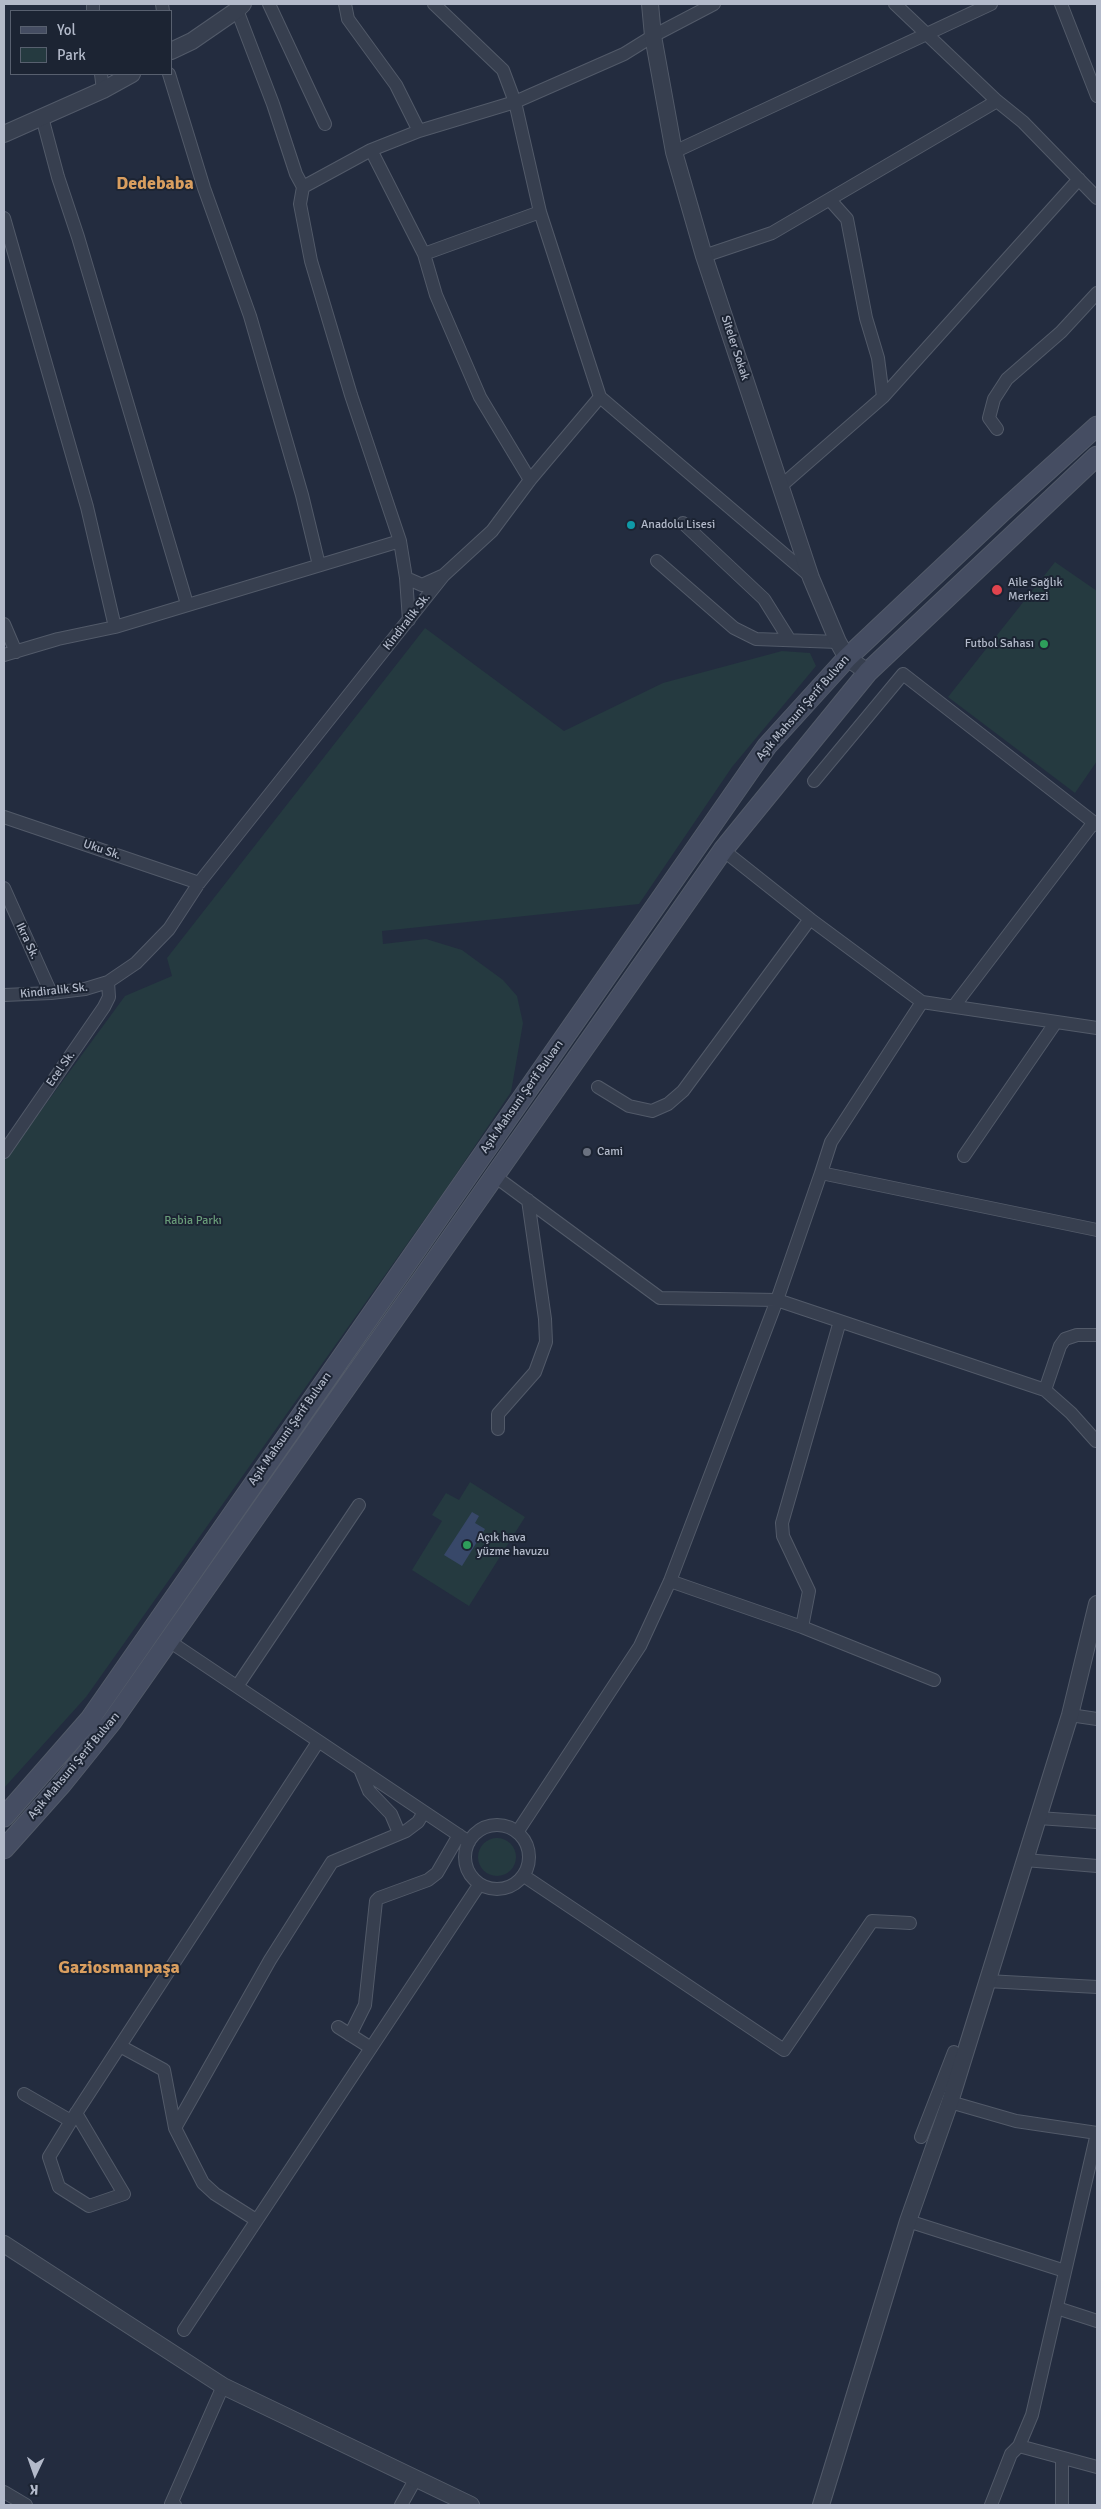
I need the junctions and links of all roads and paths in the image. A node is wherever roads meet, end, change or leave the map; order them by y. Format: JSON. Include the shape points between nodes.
{"nodes":[{"id":1,"x":268,"y":4,"type":"edge"},
{"id":2,"x":345,"y":4,"type":"edge"},
{"id":3,"x":434,"y":4,"type":"edge"},
{"id":4,"x":650,"y":4,"type":"edge"},
{"id":5,"x":714,"y":4,"type":"edge"},
{"id":6,"x":895,"y":4,"type":"edge"},
{"id":7,"x":991,"y":4,"type":"edge"},
{"id":8,"x":1061,"y":4,"type":"edge"},
{"id":9,"x":240,"y":7,"type":"edge"},
{"id":10,"x":928,"y":33,"type":"junction"},
{"id":11,"x":652,"y":36,"type":"junction"},
{"id":12,"x":172,"y":51,"type":"edge"},
{"id":13,"x":101,"y":75,"type":"edge"},
{"id":14,"x":130,"y":75,"type":"edge"},
{"id":15,"x":169,"y":75,"type":"edge"},
{"id":16,"x":103,"y":90,"type":"junction"},
{"id":17,"x":1097,"y":96,"type":"edge"},
{"id":18,"x":997,"y":101,"type":"junction"},
{"id":19,"x":514,"y":102,"type":"junction"},
{"id":20,"x":42,"y":117,"type":"junction"},
{"id":21,"x":325,"y":124,"type":"dead end"},
{"id":22,"x":419,"y":131,"type":"junction"},
{"id":23,"x":4,"y":134,"type":"edge"},
{"id":24,"x":371,"y":150,"type":"junction"},
{"id":25,"x":674,"y":152,"type":"junction"},
{"id":26,"x":1078,"y":179,"type":"junction"},
{"id":27,"x":304,"y":187,"type":"junction"},
{"id":28,"x":1097,"y":198,"type":"edge"},
{"id":29,"x":830,"y":200,"type":"junction"},
{"id":30,"x":540,"y":212,"type":"junction"},
{"id":31,"x":4,"y":218,"type":"edge"},
{"id":32,"x":424,"y":254,"type":"junction"},
{"id":33,"x":704,"y":256,"type":"junction"},
{"id":34,"x":1097,"y":293,"type":"edge"},
{"id":35,"x":600,"y":397,"type":"junction"},
{"id":36,"x":884,"y":397,"type":"junction"},
{"id":37,"x":1097,"y":426,"type":"edge"},
{"id":38,"x":998,"y":429,"type":"dead end"},
{"id":39,"x":1097,"y":456,"type":"edge"},
{"id":40,"x":530,"y":480,"type":"junction"},
{"id":41,"x":781,"y":486,"type":"junction"},
{"id":42,"x":683,"y":523,"type":"dead end"},
{"id":43,"x":400,"y":541,"type":"junction"},
{"id":44,"x":657,"y":561,"type":"dead end"},
{"id":45,"x":319,"y":565,"type":"junction"},
{"id":46,"x":444,"y":575,"type":"junction"},
{"id":47,"x":406,"y":578,"type":"junction"},
{"id":48,"x":812,"y":578,"type":"junction"},
{"id":49,"x":187,"y":604,"type":"junction"},
{"id":50,"x":409,"y":620,"type":"junction"},
{"id":51,"x":4,"y":624,"type":"edge"},
{"id":52,"x":115,"y":627,"type":"junction"},
{"id":53,"x":790,"y":639,"type":"junction"},
{"id":54,"x":843,"y":650,"type":"junction"},
{"id":55,"x":10,"y":653,"type":"edge"},
{"id":56,"x":868,"y":672,"type":"junction"},
{"id":57,"x":814,"y":781,"type":"dead end"},
{"id":58,"x":4,"y":817,"type":"edge"},
{"id":59,"x":1096,"y":823,"type":"edge"},
{"id":60,"x":723,"y":850,"type":"junction"},
{"id":61,"x":199,"y":884,"type":"junction"},
{"id":62,"x":4,"y":888,"type":"edge"},
{"id":63,"x":810,"y":919,"type":"junction"},
{"id":64,"x":108,"y":982,"type":"junction"},
{"id":65,"x":51,"y":994,"type":"junction"},
{"id":66,"x":4,"y":995,"type":"edge"},
{"id":67,"x":922,"y":1002,"type":"junction"},
{"id":68,"x":954,"y":1006,"type":"junction"},
{"id":69,"x":1056,"y":1022,"type":"junction"},
{"id":70,"x":1097,"y":1028,"type":"edge"},
{"id":71,"x":598,"y":1087,"type":"dead end"},
{"id":72,"x":4,"y":1152,"type":"edge"},
{"id":73,"x":964,"y":1156,"type":"dead end"},
{"id":74,"x":821,"y":1173,"type":"junction"},
{"id":75,"x":496,"y":1177,"type":"junction"},
{"id":76,"x":528,"y":1200,"type":"junction"},
{"id":77,"x":1097,"y":1230,"type":"edge"},
{"id":78,"x":777,"y":1300,"type":"junction"},
{"id":79,"x":840,"y":1322,"type":"junction"},
{"id":80,"x":1097,"y":1335,"type":"edge"},
{"id":81,"x":1045,"y":1390,"type":"junction"},
{"id":82,"x":498,"y":1429,"type":"dead end"},
{"id":83,"x":1096,"y":1441,"type":"dead end"},
{"id":84,"x":358,"y":1505,"type":"dead end"},
{"id":85,"x":670,"y":1581,"type":"junction"},
{"id":86,"x":1097,"y":1604,"type":"edge"},
{"id":87,"x":802,"y":1627,"type":"junction"},
{"id":88,"x":169,"y":1641,"type":"junction"},
{"id":89,"x":934,"y":1680,"type":"dead end"},
{"id":90,"x":238,"y":1685,"type":"junction"},
{"id":91,"x":1070,"y":1715,"type":"junction"},
{"id":92,"x":1097,"y":1720,"type":"edge"},
{"id":93,"x":318,"y":1742,"type":"junction"},
{"id":94,"x":360,"y":1769,"type":"junction"},
{"id":95,"x":424,"y":1812,"type":"junction"},
{"id":96,"x":4,"y":1817,"type":"edge"},
{"id":97,"x":1038,"y":1818,"type":"junction"},
{"id":98,"x":1097,"y":1822,"type":"edge"},
{"id":99,"x":518,"y":1831,"type":"junction"},
{"id":100,"x":399,"y":1833,"type":"junction"},
{"id":101,"x":464,"y":1838,"type":"junction"},
{"id":102,"x":4,"y":1849,"type":"edge"},
{"id":103,"x":1025,"y":1860,"type":"junction"},
{"id":104,"x":1097,"y":1866,"type":"edge"},
{"id":105,"x":524,"y":1876,"type":"junction"},
{"id":106,"x":479,"y":1885,"type":"junction"},
{"id":107,"x":910,"y":1923,"type":"dead end"},
{"id":108,"x":987,"y":1981,"type":"junction"},
{"id":109,"x":1097,"y":1987,"type":"edge"},
{"id":110,"x":338,"y":2026,"type":"dead end"},
{"id":111,"x":350,"y":2035,"type":"junction"},
{"id":112,"x":120,"y":2046,"type":"junction"},
{"id":113,"x":371,"y":2048,"type":"junction"},
{"id":114,"x":954,"y":2052,"type":"dead end"},
{"id":115,"x":24,"y":2094,"type":"dead end"},
{"id":116,"x":950,"y":2102,"type":"junction"},
{"id":117,"x":74,"y":2117,"type":"junction"},
{"id":118,"x":175,"y":2128,"type":"junction"},
{"id":119,"x":1097,"y":2133,"type":"edge"},
{"id":120,"x":921,"y":2137,"type":"dead end"},
{"id":121,"x":256,"y":2220,"type":"junction"},
{"id":122,"x":908,"y":2222,"type":"junction"},
{"id":123,"x":4,"y":2244,"type":"edge"},
{"id":124,"x":1065,"y":2270,"type":"junction"},
{"id":125,"x":1057,"y":2308,"type":"junction"},
{"id":126,"x":1097,"y":2321,"type":"edge"},
{"id":127,"x":184,"y":2330,"type":"dead end"},
{"id":128,"x":223,"y":2386,"type":"junction"},
{"id":129,"x":1019,"y":2446,"type":"junction"},
{"id":130,"x":1062,"y":2460,"type":"junction"},
{"id":131,"x":1097,"y":2468,"type":"edge"},
{"id":132,"x":415,"y":2480,"type":"junction"},
{"id":133,"x":4,"y":2492,"type":"edge"},
{"id":134,"x":26,"y":2505,"type":"edge"},
{"id":135,"x":172,"y":2505,"type":"edge"},
{"id":136,"x":401,"y":2505,"type":"edge"},
{"id":137,"x":471,"y":2505,"type":"edge"},
{"id":138,"x":821,"y":2505,"type":"edge"},
{"id":139,"x":991,"y":2505,"type":"edge"},
{"id":140,"x":1062,"y":2505,"type":"edge"}],
"edges":[{"from":1,"to":21,"type":"street"},
{"from":2,"to":22,"type":"street","via":[[348,19],[396,85]]},
{"from":3,"to":19,"type":"street","via":[[503,70]]},
{"from":4,"to":11,"type":"street","name":"Siteler Sokak"},
{"from":5,"to":11,"type":"street"},
{"from":6,"to":10,"type":"street"},
{"from":7,"to":10,"type":"street"},
{"from":8,"to":17,"type":"street"},
{"from":9,"to":12,"type":"street","via":[[192,41]]},
{"from":9,"to":27,"type":"street","via":[[296,174]]},
{"from":10,"to":18,"type":"street"},
{"from":10,"to":25,"type":"street"},
{"from":11,"to":19,"type":"street","via":[[624,54]]},
{"from":11,"to":25,"type":"street","name":"Siteler Sokak"},
{"from":13,"to":16,"type":"street"},
{"from":14,"to":16,"type":"street"},
{"from":15,"to":45,"type":"street","via":[[204,188],[250,316]]},
{"from":16,"to":20,"type":"street"},
{"from":18,"to":26,"type":"street","via":[[1024,122]]},
{"from":18,"to":29,"type":"street"},
{"from":19,"to":22,"type":"street"},
{"from":19,"to":30,"type":"street"},
{"from":20,"to":23,"type":"street"},
{"from":20,"to":49,"type":"street"},
{"from":22,"to":24,"type":"street"},
{"from":24,"to":27,"type":"street"},
{"from":24,"to":32,"type":"street"},
{"from":25,"to":33,"type":"street","name":"Siteler Sokak"},
{"from":26,"to":28,"type":"street"},
{"from":26,"to":36,"type":"street"},
{"from":27,"to":43,"type":"street","via":[[300,204],[311,261]]},
{"from":29,"to":33,"type":"street","via":[[772,233]]},
{"from":29,"to":36,"type":"street","via":[[846,219]]},
{"from":30,"to":32,"type":"street"},
{"from":30,"to":35,"type":"street"},
{"from":31,"to":52,"type":"street","via":[[87,507]]},
{"from":32,"to":40,"type":"street","via":[[436,295],[480,397]]},
{"from":33,"to":41,"type":"street","name":"Siteler Sokak"},
{"from":34,"to":38,"type":"street","via":[[1061,332],[1007,379],[994,399],[989,418]]},
{"from":35,"to":40,"type":"street","name":"Kindiralik Sk."},
{"from":35,"to":48,"type":"street"},
{"from":36,"to":41,"type":"street"},
{"from":37,"to":54,"type":"main road","name":"Aşık Mahsuni Şerif Bulvarı"},
{"from":39,"to":56,"type":"main road","name":"Aşık Mahsuni Şerif Bulvarı"},
{"from":40,"to":46,"type":"street","name":"Kindiralik Sk.","via":[[492,531]]},
{"from":41,"to":48,"type":"street","name":"Siteler Sokak"},
{"from":42,"to":53,"type":"street","via":[[764,599]]},
{"from":43,"to":45,"type":"street"},
{"from":43,"to":47,"type":"street"},
{"from":44,"to":53,"type":"street","via":[[734,628],[756,639]]},
{"from":45,"to":49,"type":"street"},
{"from":46,"to":47,"type":"street","via":[[422,585]]},
{"from":46,"to":50,"type":"street","name":"Kindiralik Sk."},
{"from":47,"to":50,"type":"street"},
{"from":48,"to":54,"type":"street","name":"Siteler Sokak"},
{"from":49,"to":52,"type":"street"},
{"from":50,"to":61,"type":"street","name":"Kindiralik Sk."},
{"from":51,"to":55,"type":"street"},
{"from":52,"to":55,"type":"street"},
{"from":53,"to":54,"type":"street"},
{"from":54,"to":56,"type":"street"},
{"from":54,"to":96,"type":"main road","name":"Aşık Mahsuni Şerif Bulvarı","via":[[767,746],[90,1719]]},
{"from":56,"to":60,"type":"main road","name":"Aşık Mahsuni Şerif Bulvarı"},
{"from":57,"to":59,"type":"street","via":[[902,674]]},
{"from":58,"to":61,"type":"street","name":"Uku Sk."},
{"from":59,"to":68,"type":"street"},
{"from":60,"to":63,"type":"street"},
{"from":60,"to":75,"type":"main road","name":"Aşık Mahsuni Şerif Bulvarı"},
{"from":61,"to":64,"type":"street","name":"Kindiralik Sk.","via":[[169,930],[136,963]]},
{"from":62,"to":65,"type":"street","name":"Ikra Sk."},
{"from":63,"to":67,"type":"street"},
{"from":63,"to":71,"type":"street","via":[[684,1091],[668,1104],[652,1111],[630,1106]]},
{"from":64,"to":65,"type":"street","name":"Kindiralik Sk."},
{"from":64,"to":72,"type":"street","name":"Ecel Sk.","via":[[109,997],[104,1007]]},
{"from":65,"to":66,"type":"street","name":"Kindiralik Sk."},
{"from":67,"to":68,"type":"street"},
{"from":67,"to":74,"type":"street","via":[[831,1142]]},
{"from":68,"to":69,"type":"street"},
{"from":69,"to":70,"type":"street"},
{"from":69,"to":73,"type":"street"},
{"from":74,"to":77,"type":"street"},
{"from":74,"to":78,"type":"street"},
{"from":75,"to":76,"type":"street"},
{"from":75,"to":88,"type":"main road","name":"Aşık Mahsuni Şerif Bulvarı"},
{"from":76,"to":78,"type":"street","via":[[660,1298]]},
{"from":76,"to":82,"type":"street","via":[[546,1342],[534,1372],[498,1414]]},
{"from":78,"to":79,"type":"street"},
{"from":78,"to":85,"type":"street"},
{"from":79,"to":81,"type":"street"},
{"from":79,"to":87,"type":"street","via":[[782,1523],[783,1536],[809,1591]]},
{"from":80,"to":81,"type":"street","via":[[1077,1335],[1066,1339],[1060,1346]]},
{"from":81,"to":83,"type":"street","via":[[1072,1413]]},
{"from":84,"to":90,"type":"street"},
{"from":85,"to":87,"type":"street"},
{"from":85,"to":99,"type":"street","via":[[640,1646]]},
{"from":86,"to":91,"type":"street"},
{"from":87,"to":89,"type":"street"},
{"from":88,"to":90,"type":"street"},
{"from":88,"to":102,"type":"main road","name":"Aşık Mahsuni Şerif Bulvarı","via":[[111,1723]]},
{"from":90,"to":93,"type":"street"},
{"from":91,"to":92,"type":"street"},
{"from":91,"to":97,"type":"street"},
{"from":93,"to":94,"type":"street"},
{"from":93,"to":112,"type":"street"},
{"from":94,"to":95,"type":"street"},
{"from":94,"to":100,"type":"street","via":[[369,1791],[391,1814]]},
{"from":95,"to":100,"type":"street","via":[[418,1822]]},
{"from":95,"to":101,"type":"street"},
{"from":97,"to":98,"type":"street"},
{"from":97,"to":103,"type":"street"},
{"from":99,"to":101,"type":"street","via":[[493,1825]]},
{"from":99,"to":105,"type":"street","via":[[529,1853]]},
{"from":100,"to":118,"type":"street","via":[[332,1862],[270,1960]]},
{"from":101,"to":106,"type":"street","via":[[466,1865],[470,1876]]},
{"from":101,"to":111,"type":"street","via":[[428,1880],[376,1901],[365,2005]]},
{"from":103,"to":104,"type":"street"},
{"from":103,"to":108,"type":"street"},
{"from":105,"to":106,"type":"street","via":[[506,1888]]},
{"from":105,"to":107,"type":"street","via":[[784,2050],[872,1921]]},
{"from":106,"to":113,"type":"street"},
{"from":108,"to":109,"type":"street"},
{"from":108,"to":116,"type":"street"},
{"from":110,"to":111,"type":"street"},
{"from":111,"to":113,"type":"street"},
{"from":112,"to":117,"type":"street"},
{"from":112,"to":118,"type":"street","via":[[164,2070]]},
{"from":113,"to":121,"type":"street"},
{"from":114,"to":120,"type":"street"},
{"from":115,"to":117,"type":"street"},
{"from":116,"to":119,"type":"street","via":[[1016,2121]]},
{"from":116,"to":122,"type":"street"},
{"from":117,"to":117,"type":"street","via":[[124,2194],[89,2206],[59,2187],[49,2157]]},
{"from":118,"to":121,"type":"street","via":[[203,2182],[215,2194]]},
{"from":119,"to":124,"type":"street"},
{"from":121,"to":127,"type":"street"},
{"from":122,"to":124,"type":"street"},
{"from":122,"to":138,"type":"street"},
{"from":123,"to":128,"type":"street"},
{"from":124,"to":125,"type":"street"},
{"from":125,"to":126,"type":"street"},
{"from":125,"to":129,"type":"street","via":[[1032,2415]]},
{"from":128,"to":132,"type":"street"},
{"from":128,"to":135,"type":"street"},
{"from":129,"to":130,"type":"street"},
{"from":129,"to":139,"type":"street","via":[[1011,2454]]},
{"from":130,"to":131,"type":"street"},
{"from":130,"to":140,"type":"street"},
{"from":132,"to":136,"type":"street"},
{"from":132,"to":137,"type":"street"},
{"from":133,"to":134,"type":"street"}]}
